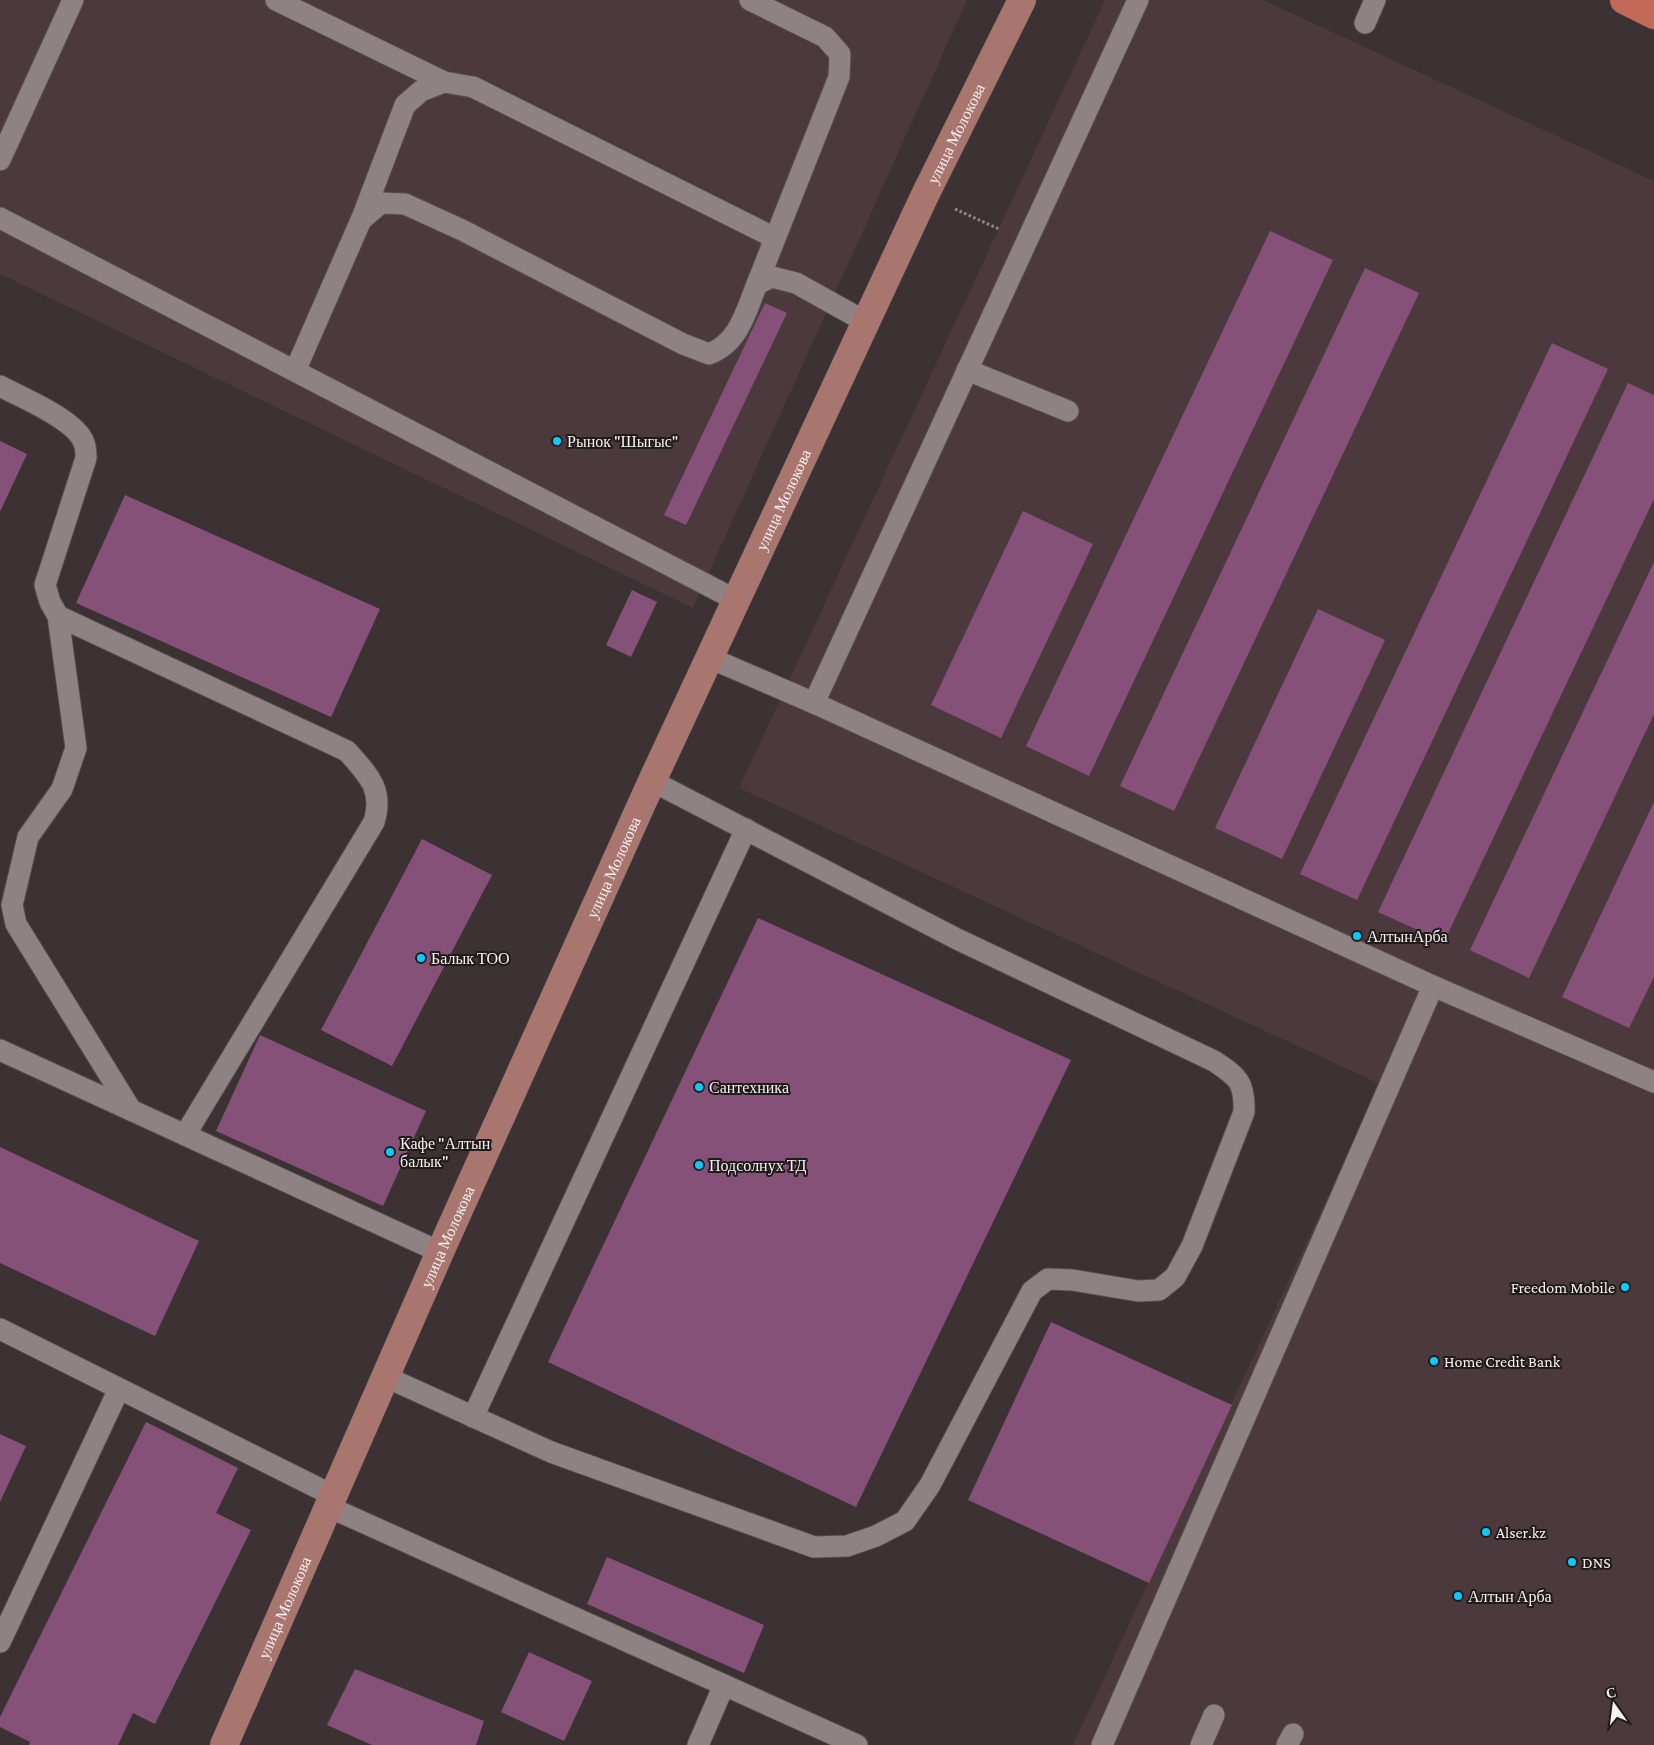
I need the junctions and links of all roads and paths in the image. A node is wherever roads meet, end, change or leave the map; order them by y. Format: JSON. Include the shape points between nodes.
{"nodes":[{"id":1,"x":73,"y":0,"type":"edge"},
{"id":2,"x":276,"y":0,"type":"edge"},
{"id":3,"x":750,"y":0,"type":"edge"},
{"id":4,"x":1022,"y":0,"type":"edge"},
{"id":5,"x":1138,"y":0,"type":"edge"},
{"id":6,"x":1375,"y":0,"type":"edge"},
{"id":7,"x":1624,"y":0,"type":"edge"},
{"id":8,"x":1654,"y":15,"type":"edge"},
{"id":9,"x":1365,"y":23,"type":"dead end"},
{"id":10,"x":444,"y":82,"type":"junction"},
{"id":11,"x":0,"y":160,"type":"edge"},
{"id":12,"x":925,"y":195,"type":"junction"},
{"id":13,"x":0,"y":218,"type":"edge"},
{"id":14,"x":361,"y":220,"type":"junction"},
{"id":15,"x":775,"y":238,"type":"junction"},
{"id":16,"x":1027,"y":241,"type":"junction"},
{"id":17,"x":757,"y":284,"type":"junction"},
{"id":18,"x":866,"y":322,"type":"junction"},
{"id":19,"x":967,"y":370,"type":"junction"},
{"id":20,"x":295,"y":371,"type":"junction"},
{"id":21,"x":0,"y":386,"type":"edge"},
{"id":22,"x":1068,"y":411,"type":"dead end"},
{"id":23,"x":736,"y":600,"type":"junction"},
{"id":24,"x":58,"y":616,"type":"junction"},
{"id":25,"x":710,"y":658,"type":"junction"},
{"id":26,"x":814,"y":703,"type":"junction"},
{"id":27,"x":652,"y":781,"type":"junction"},
{"id":28,"x":746,"y":829,"type":"junction"},
{"id":29,"x":1433,"y":986,"type":"junction"},
{"id":30,"x":0,"y":1050,"type":"edge"},
{"id":31,"x":1654,"y":1082,"type":"edge"},
{"id":32,"x":131,"y":1110,"type":"junction"},
{"id":33,"x":185,"y":1135,"type":"junction"},
{"id":34,"x":440,"y":1252,"type":"junction"},
{"id":35,"x":0,"y":1330,"type":"edge"},
{"id":36,"x":386,"y":1377,"type":"junction"},
{"id":37,"x":119,"y":1389,"type":"junction"},
{"id":38,"x":473,"y":1417,"type":"junction"},
{"id":39,"x":332,"y":1501,"type":"junction"},
{"id":40,"x":0,"y":1642,"type":"edge"},
{"id":41,"x":724,"y":1685,"type":"junction"},
{"id":42,"x":1214,"y":1716,"type":"dead end"},
{"id":43,"x":224,"y":1745,"type":"edge"},
{"id":44,"x":698,"y":1745,"type":"edge"},
{"id":45,"x":857,"y":1745,"type":"edge"},
{"id":46,"x":1102,"y":1745,"type":"edge"},
{"id":47,"x":1201,"y":1745,"type":"edge"}],
"edges":[{"from":1,"to":11,"type":"lane"},
{"from":2,"to":10,"type":"lane"},
{"from":3,"to":15,"type":"lane","via":[[825,38],[840,54],[839,77]]},
{"from":4,"to":12,"type":"street","name":"улица Молокова"},
{"from":5,"to":16,"type":"lane"},
{"from":6,"to":9,"type":"lane"},
{"from":7,"to":8,"type":"main road"},
{"from":10,"to":14,"type":"lane","via":[[420,91],[405,105]]},
{"from":10,"to":15,"type":"lane","via":[[473,88]]},
{"from":12,"to":16,"type":"path"},
{"from":12,"to":18,"type":"street","name":"улица Молокова"},
{"from":13,"to":20,"type":"lane"},
{"from":14,"to":17,"type":"lane","via":[[381,203],[405,204],[683,344],[709,354],[723,349],[736,332]]},
{"from":14,"to":20,"type":"lane"},
{"from":15,"to":17,"type":"lane"},
{"from":16,"to":19,"type":"lane"},
{"from":17,"to":18,"type":"lane","via":[[772,277],[796,283]]},
{"from":18,"to":23,"type":"street","name":"улица Молокова"},
{"from":19,"to":22,"type":"lane"},
{"from":19,"to":26,"type":"lane"},
{"from":20,"to":23,"type":"lane"},
{"from":21,"to":24,"type":"lane","via":[[77,432],[86,445],[86,458],[45,584]]},
{"from":23,"to":25,"type":"street","name":"улица Молокова"},
{"from":24,"to":32,"type":"lane","via":[[76,748],[62,789],[28,837],[12,905],[16,924]]},
{"from":24,"to":33,"type":"lane","via":[[347,751],[367,774],[376,791],[379,807],[374,822]]},
{"from":25,"to":26,"type":"lane"},
{"from":25,"to":27,"type":"street","name":"улица Молокова"},
{"from":26,"to":29,"type":"lane"},
{"from":27,"to":28,"type":"lane"},
{"from":27,"to":34,"type":"street","name":"улица Молокова"},
{"from":28,"to":38,"type":"lane"},
{"from":28,"to":38,"type":"lane","via":[[957,939],[1214,1062],[1234,1075],[1244,1093],[1244,1112],[1192,1246],[1175,1277],[1160,1290],[1138,1291],[1048,1279],[1032,1291],[930,1485],[905,1521],[847,1546],[814,1548],[550,1452]]},
{"from":29,"to":31,"type":"lane"},
{"from":29,"to":46,"type":"lane"},
{"from":30,"to":32,"type":"lane"},
{"from":32,"to":33,"type":"lane"},
{"from":33,"to":34,"type":"lane"},
{"from":34,"to":36,"type":"street","name":"улица Молокова"},
{"from":35,"to":37,"type":"lane"},
{"from":36,"to":38,"type":"lane"},
{"from":36,"to":39,"type":"street","name":"улица Молокова"},
{"from":37,"to":39,"type":"lane"},
{"from":37,"to":40,"type":"lane"},
{"from":39,"to":41,"type":"lane"},
{"from":39,"to":43,"type":"street","name":"улица Молокова"},
{"from":41,"to":44,"type":"lane"},
{"from":41,"to":45,"type":"lane"},
{"from":42,"to":47,"type":"lane"}]}
